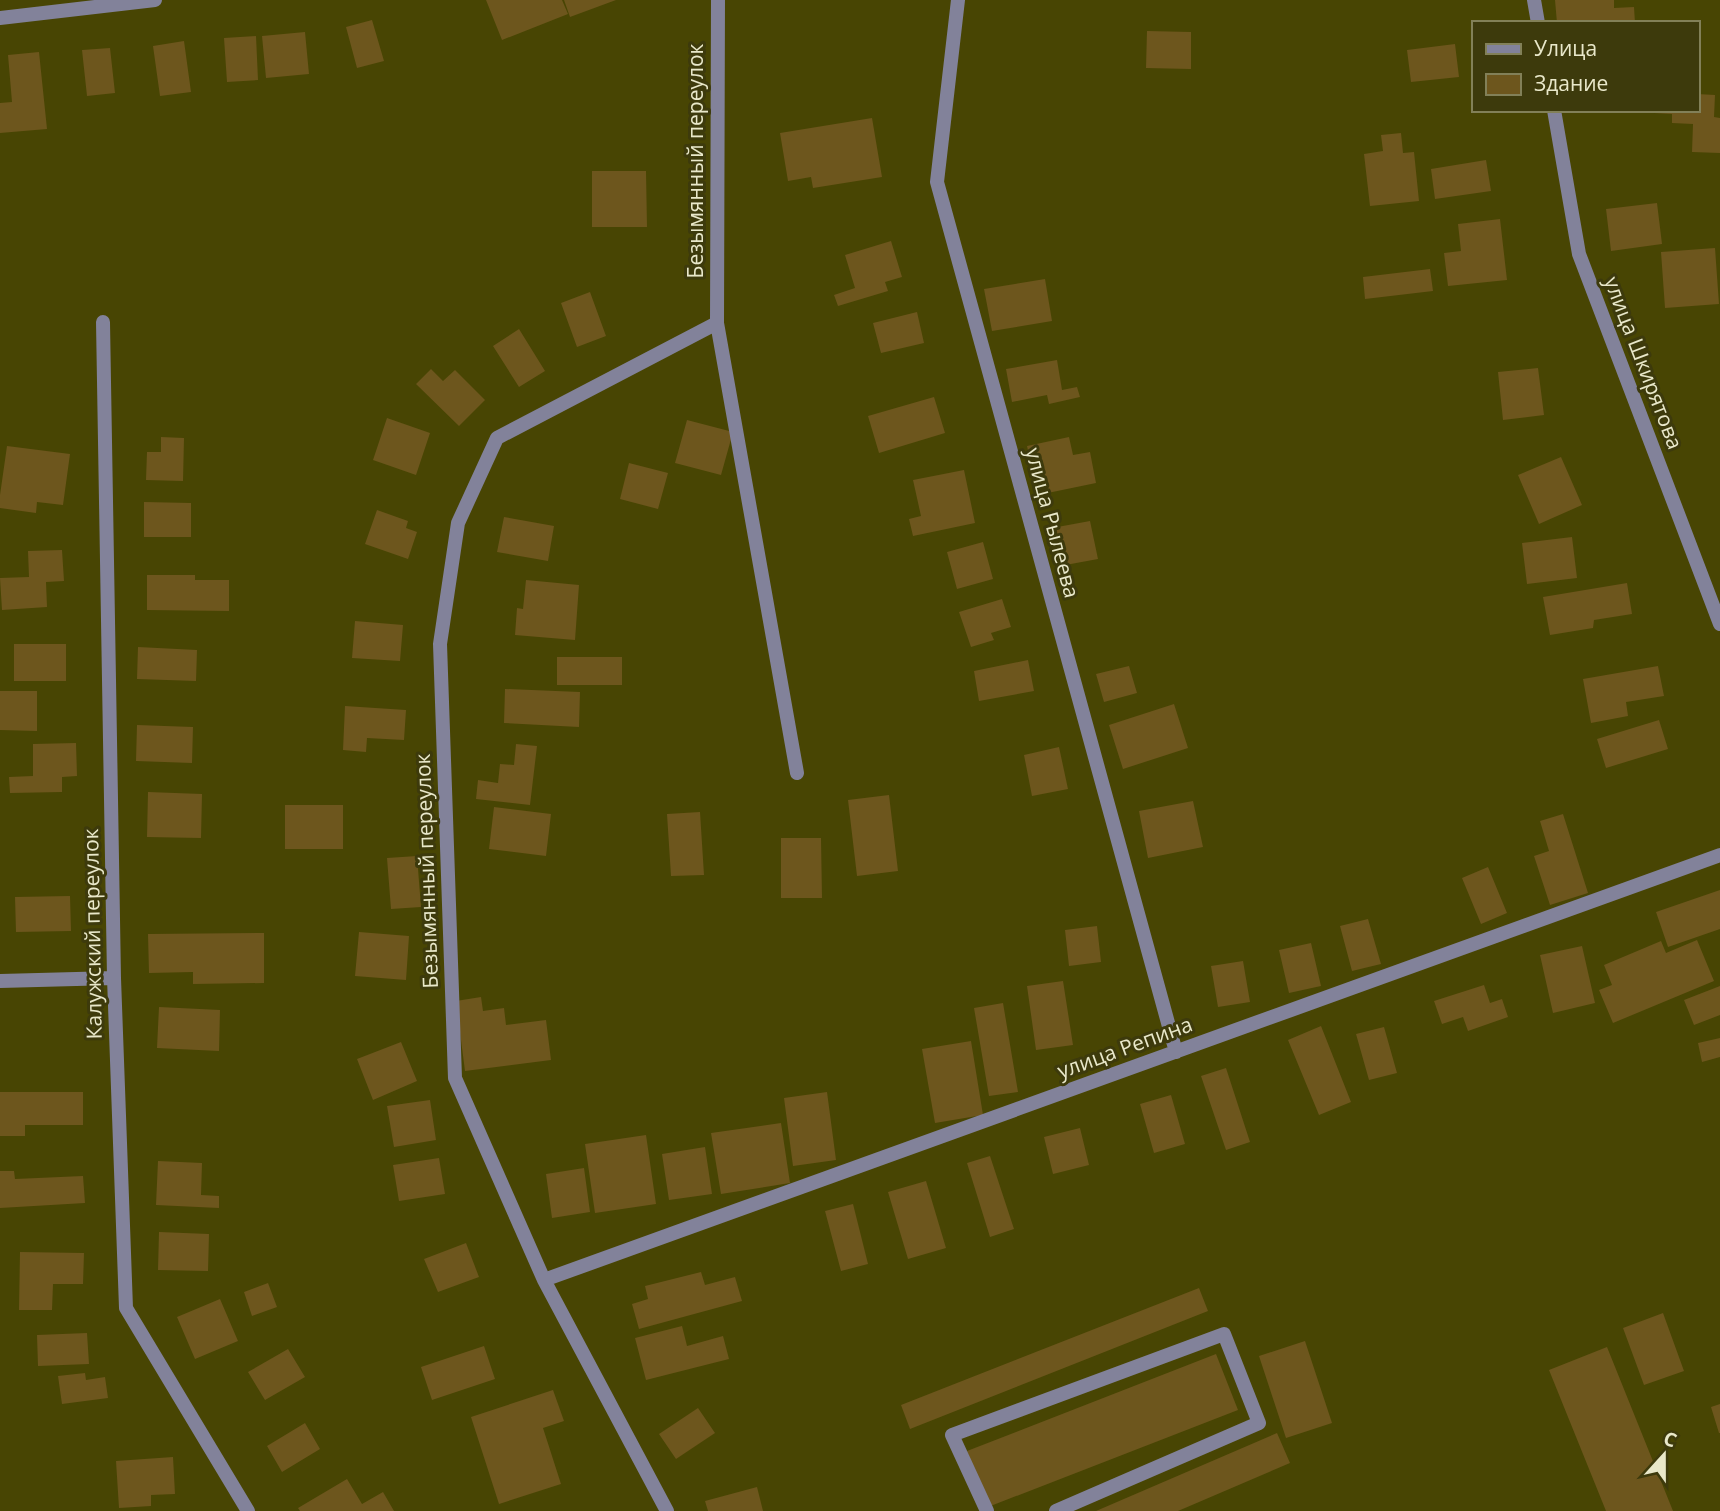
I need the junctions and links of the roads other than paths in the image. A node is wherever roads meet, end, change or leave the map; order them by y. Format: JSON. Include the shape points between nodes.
{"nodes":[{"id":1,"x":155,"y":0,"type":"edge"},
{"id":2,"x":718,"y":0,"type":"edge"},
{"id":3,"x":958,"y":0,"type":"edge"},
{"id":4,"x":1534,"y":0,"type":"edge"},
{"id":5,"x":0,"y":18,"type":"edge"},
{"id":6,"x":1538,"y":21,"type":"edge"},
{"id":7,"x":1554,"y":112,"type":"edge"},
{"id":8,"x":103,"y":321,"type":"dead end"},
{"id":9,"x":717,"y":323,"type":"junction"},
{"id":10,"x":1720,"y":624,"type":"edge"},
{"id":11,"x":797,"y":773,"type":"dead end"},
{"id":12,"x":1720,"y":855,"type":"edge"},
{"id":13,"x":114,"y":978,"type":"junction"},
{"id":14,"x":0,"y":981,"type":"edge"},
{"id":15,"x":1176,"y":1052,"type":"junction"},
{"id":16,"x":544,"y":1280,"type":"junction"},
{"id":17,"x":248,"y":1511,"type":"edge"},
{"id":18,"x":667,"y":1511,"type":"edge"},
{"id":19,"x":987,"y":1511,"type":"edge"},
{"id":20,"x":1056,"y":1511,"type":"edge"}],
"edges":[{"from":1,"to":5,"type":"street"},
{"from":2,"to":9,"type":"street","name":"Безымянный переулок"},
{"from":3,"to":15,"type":"street","name":"улица Рылеева","via":[[937,182]]},
{"from":4,"to":6,"type":"street"},
{"from":7,"to":10,"type":"street","name":"улица Шкирятова","via":[[1580,254]]},
{"from":8,"to":13,"type":"street","name":"Калужский переулок"},
{"from":9,"to":11,"type":"street","name":"Безымянный переулок"},
{"from":9,"to":16,"type":"street","name":"Безымянный переулок","via":[[497,438],[458,523],[440,644],[455,1078]]},
{"from":12,"to":15,"type":"street","name":"улица Репина"},
{"from":13,"to":14,"type":"street"},
{"from":13,"to":17,"type":"street","name":"Калужский переулок","via":[[126,1308]]},
{"from":15,"to":16,"type":"street","name":"улица Репина"},
{"from":16,"to":18,"type":"street","name":"Безымянный переулок"},
{"from":19,"to":20,"type":"street","via":[[952,1435],[1224,1334],[1259,1423]]}]}
